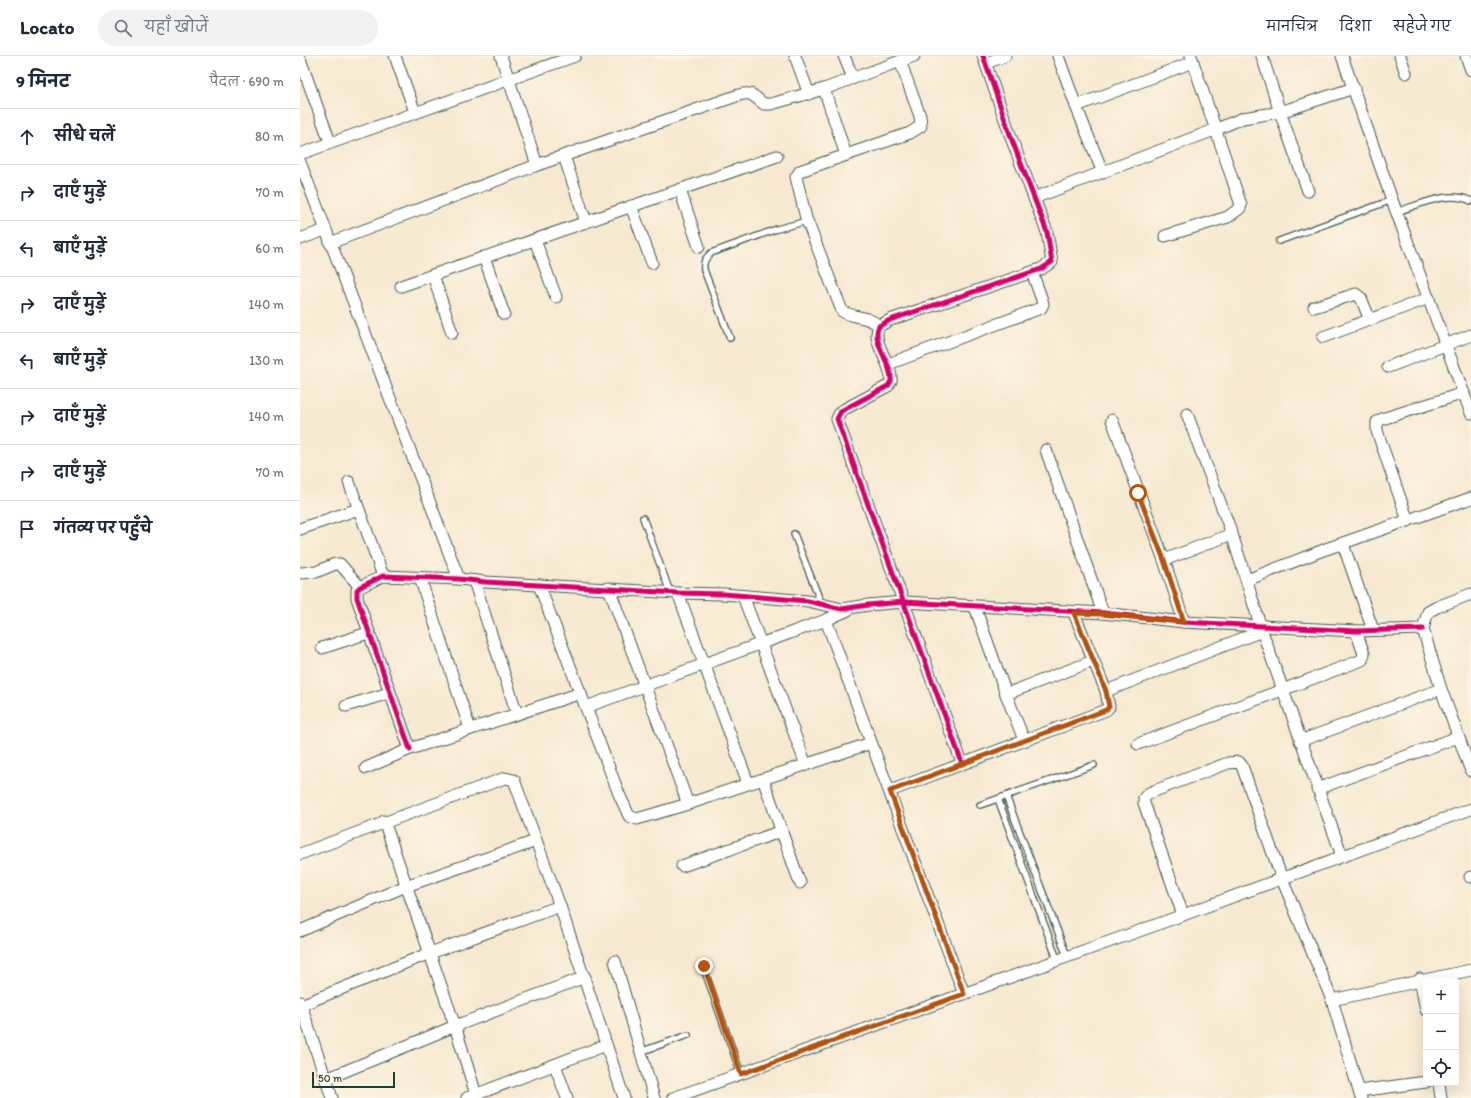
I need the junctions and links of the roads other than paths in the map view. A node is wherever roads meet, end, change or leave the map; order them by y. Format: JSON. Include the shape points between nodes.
{"nodes":[{"id":1,"x":395,"y":56,"type":"edge"},
{"id":2,"x":501,"y":56,"type":"edge"},
{"id":3,"x":575,"y":56,"type":"edge"},
{"id":4,"x":795,"y":56,"type":"edge"},
{"id":5,"x":844,"y":56,"type":"edge"},
{"id":6,"x":914,"y":56,"type":"edge"},
{"id":7,"x":1005,"y":56,"type":"edge"},
{"id":8,"x":1058,"y":56,"type":"edge"},
{"id":9,"x":1262,"y":56,"type":"edge"},
{"id":10,"x":1342,"y":56,"type":"edge"},
{"id":11,"x":1400,"y":56,"type":"edge"},
{"id":12,"x":1466,"y":56,"type":"edge"},
{"id":13,"x":300,"y":59,"type":"edge"},
{"id":14,"x":985,"y":59,"type":"edge"},
{"id":15,"x":1192,"y":59,"type":"edge"},
{"id":16,"x":900,"y":61,"type":"junction"},
{"id":17,"x":1471,"y":70,"type":"edge"},
{"id":18,"x":1406,"y":73,"type":"dead end"},
{"id":19,"x":853,"y":78,"type":"junction"},
{"id":20,"x":508,"y":80,"type":"junction"},
{"id":21,"x":1354,"y":88,"type":"junction"},
{"id":22,"x":824,"y":90,"type":"junction"},
{"id":23,"x":809,"y":94,"type":"junction"},
{"id":24,"x":1076,"y":106,"type":"junction"},
{"id":25,"x":415,"y":112,"type":"junction"},
{"id":26,"x":1280,"y":112,"type":"junction"},
{"id":27,"x":1217,"y":129,"type":"junction"},
{"id":28,"x":330,"y":142,"type":"junction"},
{"id":29,"x":300,"y":154,"type":"edge"},
{"id":30,"x":846,"y":155,"type":"junction"},
{"id":31,"x":564,"y":156,"type":"junction"},
{"id":32,"x":777,"y":156,"type":"dead end"},
{"id":33,"x":300,"y":162,"type":"edge"},
{"id":34,"x":537,"y":165,"type":"junction"},
{"id":35,"x":1103,"y":173,"type":"junction"},
{"id":36,"x":680,"y":190,"type":"junction"},
{"id":37,"x":1308,"y":191,"type":"dead end"},
{"id":38,"x":1034,"y":198,"type":"junction"},
{"id":39,"x":1392,"y":200,"type":"junction"},
{"id":40,"x":1471,"y":201,"type":"edge"},
{"id":41,"x":631,"y":206,"type":"junction"},
{"id":42,"x":1396,"y":212,"type":"junction"},
{"id":43,"x":807,"y":221,"type":"junction"},
{"id":44,"x":586,"y":222,"type":"junction"},
{"id":45,"x":325,"y":230,"type":"junction"},
{"id":46,"x":1165,"y":236,"type":"dead end"},
{"id":47,"x":300,"y":239,"type":"edge"},
{"id":48,"x":535,"y":240,"type":"junction"},
{"id":49,"x":1279,"y":241,"type":"dead end"},
{"id":50,"x":330,"y":243,"type":"junction"},
{"id":51,"x":699,"y":247,"type":"dead end"},
{"id":52,"x":484,"y":257,"type":"junction"},
{"id":53,"x":652,"y":263,"type":"dead end"},
{"id":54,"x":1032,"y":272,"type":"junction"},
{"id":55,"x":433,"y":275,"type":"junction"},
{"id":56,"x":401,"y":286,"type":"dead end"},
{"id":57,"x":556,"y":297,"type":"dead end"},
{"id":58,"x":1429,"y":298,"type":"junction"},
{"id":59,"x":1314,"y":307,"type":"dead end"},
{"id":60,"x":504,"y":314,"type":"dead end"},
{"id":61,"x":1370,"y":320,"type":"junction"},
{"id":62,"x":879,"y":326,"type":"junction"},
{"id":63,"x":452,"y":333,"type":"dead end"},
{"id":64,"x":1471,"y":335,"type":"edge"},
{"id":65,"x":1323,"y":337,"type":"dead end"},
{"id":66,"x":730,"y":338,"type":"dead end"},
{"id":67,"x":1447,"y":344,"type":"junction"},
{"id":68,"x":888,"y":364,"type":"junction"},
{"id":69,"x":1388,"y":367,"type":"dead end"},
{"id":70,"x":1465,"y":387,"type":"edge"},
{"id":71,"x":1187,"y":414,"type":"dead end"},
{"id":72,"x":1471,"y":414,"type":"edge"},
{"id":73,"x":1112,"y":420,"type":"dead end"},
{"id":74,"x":1046,"y":450,"type":"dead end"},
{"id":75,"x":349,"y":482,"type":"dead end"},
{"id":76,"x":1471,"y":498,"type":"edge"},
{"id":77,"x":358,"y":509,"type":"junction"},
{"id":78,"x":643,"y":518,"type":"dead end"},
{"id":79,"x":1408,"y":521,"type":"junction"},
{"id":80,"x":300,"y":529,"type":"edge"},
{"id":81,"x":794,"y":534,"type":"dead end"},
{"id":82,"x":1232,"y":534,"type":"junction"},
{"id":83,"x":1343,"y":544,"type":"junction"},
{"id":84,"x":1164,"y":560,"type":"junction"},
{"id":85,"x":300,"y":573,"type":"edge"},
{"id":86,"x":383,"y":576,"type":"junction"},
{"id":87,"x":420,"y":578,"type":"junction"},
{"id":88,"x":459,"y":579,"type":"junction"},
{"id":89,"x":1247,"y":580,"type":"junction"},
{"id":90,"x":474,"y":581,"type":"junction"},
{"id":91,"x":539,"y":585,"type":"junction"},
{"id":92,"x":360,"y":587,"type":"junction"},
{"id":93,"x":609,"y":588,"type":"junction"},
{"id":94,"x":674,"y":593,"type":"junction"},
{"id":95,"x":1471,"y":594,"type":"edge"},
{"id":96,"x":743,"y":596,"type":"junction"},
{"id":97,"x":904,"y":602,"type":"junction"},
{"id":98,"x":821,"y":604,"type":"junction"},
{"id":99,"x":975,"y":607,"type":"junction"},
{"id":100,"x":852,"y":608,"type":"junction"},
{"id":101,"x":1074,"y":613,"type":"junction"},
{"id":102,"x":1103,"y":614,"type":"junction"},
{"id":103,"x":826,"y":620,"type":"junction"},
{"id":104,"x":1184,"y":622,"type":"junction"},
{"id":105,"x":1261,"y":628,"type":"junction"},
{"id":106,"x":1422,"y":628,"type":"junction"},
{"id":107,"x":1373,"y":630,"type":"junction"},
{"id":108,"x":1356,"y":631,"type":"junction"},
{"id":109,"x":368,"y":633,"type":"junction"},
{"id":110,"x":762,"y":643,"type":"junction"},
{"id":111,"x":322,"y":648,"type":"dead end"},
{"id":112,"x":1093,"y":661,"type":"junction"},
{"id":113,"x":704,"y":664,"type":"junction"},
{"id":114,"x":644,"y":685,"type":"junction"},
{"id":115,"x":1284,"y":689,"type":"junction"},
{"id":116,"x":1441,"y":689,"type":"junction"},
{"id":117,"x":1106,"y":691,"type":"junction"},
{"id":118,"x":389,"y":693,"type":"junction"},
{"id":119,"x":580,"y":693,"type":"junction"},
{"id":120,"x":1006,"y":694,"type":"junction"},
{"id":121,"x":346,"y":706,"type":"dead end"},
{"id":122,"x":586,"y":707,"type":"junction"},
{"id":123,"x":517,"y":714,"type":"junction"},
{"id":124,"x":470,"y":729,"type":"junction"},
{"id":125,"x":1458,"y":737,"type":"junction"},
{"id":126,"x":1024,"y":740,"type":"junction"},
{"id":127,"x":1300,"y":741,"type":"junction"},
{"id":128,"x":871,"y":742,"type":"junction"},
{"id":129,"x":1138,"y":744,"type":"dead end"},
{"id":130,"x":410,"y":750,"type":"junction"},
{"id":131,"x":962,"y":763,"type":"junction"},
{"id":132,"x":806,"y":765,"type":"junction"},
{"id":133,"x":1094,"y":765,"type":"dead end"},
{"id":134,"x":366,"y":768,"type":"dead end"},
{"id":135,"x":1471,"y":771,"type":"edge"},
{"id":136,"x":763,"y":779,"type":"junction"},
{"id":137,"x":748,"y":783,"type":"junction"},
{"id":138,"x":1317,"y":789,"type":"junction"},
{"id":139,"x":890,"y":791,"type":"junction"},
{"id":140,"x":1006,"y":796,"type":"junction"},
{"id":141,"x":998,"y":799,"type":"junction"},
{"id":142,"x":688,"y":804,"type":"junction"},
{"id":143,"x":980,"y":805,"type":"dead end"},
{"id":144,"x":1471,"y":809,"type":"edge"},
{"id":145,"x":384,"y":822,"type":"junction"},
{"id":146,"x":782,"y":832,"type":"junction"},
{"id":147,"x":536,"y":840,"type":"junction"},
{"id":148,"x":300,"y":854,"type":"edge"},
{"id":149,"x":1342,"y":856,"type":"junction"},
{"id":150,"x":682,"y":866,"type":"dead end"},
{"id":151,"x":1282,"y":878,"type":"junction"},
{"id":152,"x":800,"y":883,"type":"dead end"},
{"id":153,"x":406,"y":886,"type":"junction"},
{"id":154,"x":560,"y":906,"type":"junction"},
{"id":155,"x":1183,"y":915,"type":"junction"},
{"id":156,"x":300,"y":930,"type":"edge"},
{"id":157,"x":430,"y":953,"type":"junction"},
{"id":158,"x":1062,"y":958,"type":"junction"},
{"id":159,"x":615,"y":961,"type":"dead end"},
{"id":160,"x":704,"y":966,"type":"dead end"},
{"id":161,"x":1471,"y":970,"type":"edge"},
{"id":162,"x":584,"y":977,"type":"junction"},
{"id":163,"x":1420,"y":979,"type":"junction"},
{"id":164,"x":964,"y":994,"type":"junction"},
{"id":165,"x":1423,"y":994,"type":"edge"},
{"id":166,"x":1332,"y":1000,"type":"junction"},
{"id":167,"x":300,"y":1004,"type":"edge"},
{"id":168,"x":454,"y":1026,"type":"junction"},
{"id":169,"x":688,"y":1035,"type":"dead end"},
{"id":170,"x":606,"y":1045,"type":"junction"},
{"id":171,"x":640,"y":1052,"type":"junction"},
{"id":172,"x":555,"y":1065,"type":"junction"},
{"id":173,"x":741,"y":1074,"type":"junction"},
{"id":174,"x":326,"y":1079,"type":"junction"},
{"id":175,"x":1423,"y":1083,"type":"edge"},
{"id":176,"x":1439,"y":1086,"type":"edge"},
{"id":177,"x":1360,"y":1095,"type":"edge"},
{"id":178,"x":473,"y":1097,"type":"edge"},
{"id":179,"x":332,"y":1098,"type":"edge"},
{"id":180,"x":567,"y":1098,"type":"edge"},
{"id":181,"x":624,"y":1098,"type":"edge"},
{"id":182,"x":654,"y":1098,"type":"edge"},
{"id":183,"x":673,"y":1098,"type":"edge"},
{"id":184,"x":1441,"y":1098,"type":"edge"}],
"edges":[{"from":1,"to":25,"type":"street"},
{"from":2,"to":20,"type":"street"},
{"from":3,"to":20,"type":"street"},
{"from":4,"to":23,"type":"street"},
{"from":5,"to":19,"type":"street"},
{"from":6,"to":16,"type":"street"},
{"from":7,"to":14,"type":"street"},
{"from":8,"to":24,"type":"street"},
{"from":9,"to":26,"type":"street"},
{"from":10,"to":21,"type":"street"},
{"from":11,"to":18,"type":"street"},
{"from":12,"to":17,"type":"street"},
{"from":13,"to":28,"type":"street"},
{"from":14,"to":38,"type":"street"},
{"from":15,"to":24,"type":"street"},
{"from":15,"to":27,"type":"street"},
{"from":16,"to":19,"type":"street"},
{"from":16,"to":30,"type":"street","via":[[920,116],[921,126],[910,133]]},
{"from":19,"to":22,"type":"street"},
{"from":20,"to":25,"type":"street"},
{"from":20,"to":34,"type":"street"},
{"from":21,"to":26,"type":"street"},
{"from":21,"to":39,"type":"street"},
{"from":22,"to":23,"type":"street"},
{"from":22,"to":30,"type":"street"},
{"from":23,"to":31,"type":"street","via":[[771,104],[764,104],[753,94],[739,95]]},
{"from":24,"to":35,"type":"street"},
{"from":25,"to":28,"type":"street"},
{"from":26,"to":27,"type":"street","via":[[1252,115]]},
{"from":26,"to":37,"type":"street"},
{"from":27,"to":35,"type":"street"},
{"from":27,"to":46,"type":"street","via":[[1240,198],[1240,208],[1228,216]]},
{"from":28,"to":29,"type":"street"},
{"from":30,"to":43,"type":"street","via":[[797,174],[796,182]]},
{"from":31,"to":34,"type":"street"},
{"from":31,"to":44,"type":"street"},
{"from":32,"to":36,"type":"street"},
{"from":33,"to":45,"type":"street"},
{"from":34,"to":50,"type":"street"},
{"from":35,"to":38,"type":"street"},
{"from":36,"to":41,"type":"street"},
{"from":36,"to":51,"type":"street"},
{"from":38,"to":54,"type":"street","via":[[1047,232],[1052,262]]},
{"from":39,"to":42,"type":"street"},
{"from":39,"to":49,"type":"lane"},
{"from":40,"to":42,"type":"lane","via":[[1460,197],[1442,198]]},
{"from":41,"to":44,"type":"street"},
{"from":41,"to":53,"type":"street"},
{"from":42,"to":58,"type":"street"},
{"from":43,"to":62,"type":"street","via":[[842,311],[868,318]]},
{"from":43,"to":66,"type":"lane","via":[[765,233],[711,253],[705,258],[704,270]]},
{"from":44,"to":48,"type":"street"},
{"from":45,"to":47,"type":"street"},
{"from":45,"to":50,"type":"street"},
{"from":48,"to":52,"type":"street"},
{"from":48,"to":57,"type":"street"},
{"from":50,"to":88,"type":"street"},
{"from":52,"to":55,"type":"street"},
{"from":52,"to":60,"type":"street"},
{"from":54,"to":62,"type":"street"},
{"from":54,"to":68,"type":"street","via":[[1043,304],[1041,308]]},
{"from":55,"to":56,"type":"street"},
{"from":55,"to":63,"type":"street"},
{"from":58,"to":61,"type":"street"},
{"from":58,"to":67,"type":"street"},
{"from":59,"to":61,"type":"street","via":[[1356,294],[1361,298]]},
{"from":61,"to":65,"type":"street"},
{"from":62,"to":68,"type":"street","via":[[876,337]]},
{"from":64,"to":67,"type":"street"},
{"from":67,"to":69,"type":"street"},
{"from":67,"to":70,"type":"street"},
{"from":68,"to":97,"type":"street","via":[[892,377],[888,386],[851,404],[841,411],[837,419]]},
{"from":70,"to":72,"type":"street"},
{"from":70,"to":79,"type":"street","via":[[1377,422],[1377,431]]},
{"from":71,"to":82,"type":"street"},
{"from":73,"to":84,"type":"street"},
{"from":74,"to":102,"type":"street"},
{"from":75,"to":77,"type":"street"},
{"from":76,"to":79,"type":"street"},
{"from":77,"to":80,"type":"street"},
{"from":77,"to":86,"type":"street"},
{"from":78,"to":94,"type":"lane"},
{"from":79,"to":83,"type":"street"},
{"from":81,"to":98,"type":"lane"},
{"from":82,"to":84,"type":"street"},
{"from":82,"to":89,"type":"street"},
{"from":83,"to":89,"type":"street"},
{"from":83,"to":107,"type":"street"},
{"from":84,"to":104,"type":"street"},
{"from":85,"to":92,"type":"street","via":[[316,572],[340,564]]},
{"from":86,"to":87,"type":"street"},
{"from":86,"to":92,"type":"street"},
{"from":87,"to":88,"type":"street"},
{"from":87,"to":124,"type":"street"},
{"from":88,"to":90,"type":"street"},
{"from":89,"to":105,"type":"street"},
{"from":90,"to":91,"type":"street"},
{"from":90,"to":123,"type":"street"},
{"from":91,"to":93,"type":"street"},
{"from":91,"to":119,"type":"street"},
{"from":92,"to":109,"type":"street","via":[[357,598]]},
{"from":93,"to":94,"type":"street"},
{"from":93,"to":114,"type":"street"},
{"from":94,"to":96,"type":"street"},
{"from":94,"to":113,"type":"street"},
{"from":95,"to":106,"type":"street","via":[[1428,612]]},
{"from":96,"to":98,"type":"street"},
{"from":96,"to":110,"type":"street"},
{"from":97,"to":99,"type":"street"},
{"from":97,"to":100,"type":"street"},
{"from":97,"to":131,"type":"street"},
{"from":98,"to":100,"type":"street","via":[[835,608]]},
{"from":99,"to":101,"type":"street"},
{"from":99,"to":120,"type":"street"},
{"from":100,"to":103,"type":"street"},
{"from":101,"to":102,"type":"street"},
{"from":101,"to":112,"type":"street"},
{"from":102,"to":104,"type":"street"},
{"from":103,"to":110,"type":"street"},
{"from":103,"to":128,"type":"street"},
{"from":104,"to":105,"type":"street"},
{"from":105,"to":108,"type":"street"},
{"from":105,"to":115,"type":"street"},
{"from":105,"to":117,"type":"street"},
{"from":106,"to":107,"type":"street"},
{"from":106,"to":116,"type":"street"},
{"from":107,"to":108,"type":"street"},
{"from":108,"to":115,"type":"street","via":[[1364,654],[1362,660]]},
{"from":109,"to":111,"type":"street"},
{"from":109,"to":118,"type":"street"},
{"from":110,"to":113,"type":"street"},
{"from":110,"to":132,"type":"street"},
{"from":112,"to":117,"type":"street"},
{"from":112,"to":120,"type":"street"},
{"from":113,"to":114,"type":"street"},
{"from":113,"to":137,"type":"street"},
{"from":114,"to":122,"type":"street"},
{"from":114,"to":142,"type":"street"},
{"from":115,"to":127,"type":"street"},
{"from":115,"to":129,"type":"street"},
{"from":116,"to":125,"type":"street"},
{"from":116,"to":127,"type":"street"},
{"from":117,"to":126,"type":"street","via":[[1109,707],[1106,710]]},
{"from":118,"to":121,"type":"street"},
{"from":118,"to":130,"type":"street"},
{"from":119,"to":122,"type":"street"},
{"from":119,"to":123,"type":"street"},
{"from":120,"to":126,"type":"street"},
{"from":122,"to":142,"type":"street","via":[[629,816],[637,818]]},
{"from":123,"to":124,"type":"street"},
{"from":124,"to":130,"type":"street"},
{"from":125,"to":135,"type":"street"},
{"from":125,"to":138,"type":"street"},
{"from":126,"to":131,"type":"street"},
{"from":127,"to":138,"type":"street"},
{"from":128,"to":132,"type":"street"},
{"from":128,"to":139,"type":"street"},
{"from":130,"to":134,"type":"street"},
{"from":131,"to":139,"type":"street"},
{"from":132,"to":136,"type":"street"},
{"from":133,"to":140,"type":"lane"},
{"from":136,"to":137,"type":"street"},
{"from":136,"to":146,"type":"street"},
{"from":137,"to":142,"type":"street"},
{"from":138,"to":149,"type":"street"},
{"from":139,"to":164,"type":"street"},
{"from":140,"to":141,"type":"lane"},
{"from":140,"to":158,"type":"lane"},
{"from":141,"to":143,"type":"lane"},
{"from":141,"to":158,"type":"lane"},
{"from":144,"to":149,"type":"street"},
{"from":145,"to":147,"type":"street","via":[[510,778],[517,786]]},
{"from":145,"to":148,"type":"street"},
{"from":145,"to":153,"type":"street"},
{"from":146,"to":150,"type":"street"},
{"from":146,"to":152,"type":"street"},
{"from":147,"to":153,"type":"street"},
{"from":147,"to":154,"type":"street"},
{"from":149,"to":151,"type":"street"},
{"from":151,"to":155,"type":"street"},
{"from":151,"to":155,"type":"street","via":[[1242,766],[1234,761],[1228,763],[1149,793],[1144,798]]},
{"from":151,"to":166,"type":"street"},
{"from":153,"to":156,"type":"street"},
{"from":153,"to":157,"type":"street"},
{"from":154,"to":157,"type":"street"},
{"from":154,"to":162,"type":"street"},
{"from":155,"to":158,"type":"street"},
{"from":157,"to":167,"type":"street"},
{"from":157,"to":168,"type":"street"},
{"from":158,"to":164,"type":"street"},
{"from":159,"to":171,"type":"street"},
{"from":160,"to":173,"type":"lane"},
{"from":161,"to":163,"type":"street"},
{"from":162,"to":168,"type":"street"},
{"from":162,"to":170,"type":"street"},
{"from":163,"to":165,"type":"street"},
{"from":163,"to":166,"type":"street"},
{"from":164,"to":173,"type":"street"},
{"from":166,"to":177,"type":"street"},
{"from":167,"to":174,"type":"street"},
{"from":168,"to":174,"type":"street"},
{"from":168,"to":178,"type":"street"},
{"from":169,"to":171,"type":"lane"},
{"from":170,"to":172,"type":"street"},
{"from":170,"to":181,"type":"street"},
{"from":171,"to":182,"type":"street"},
{"from":172,"to":178,"type":"street"},
{"from":172,"to":180,"type":"street"},
{"from":173,"to":183,"type":"street"},
{"from":174,"to":179,"type":"street"},
{"from":175,"to":177,"type":"street"},
{"from":176,"to":184,"type":"street"}]}
